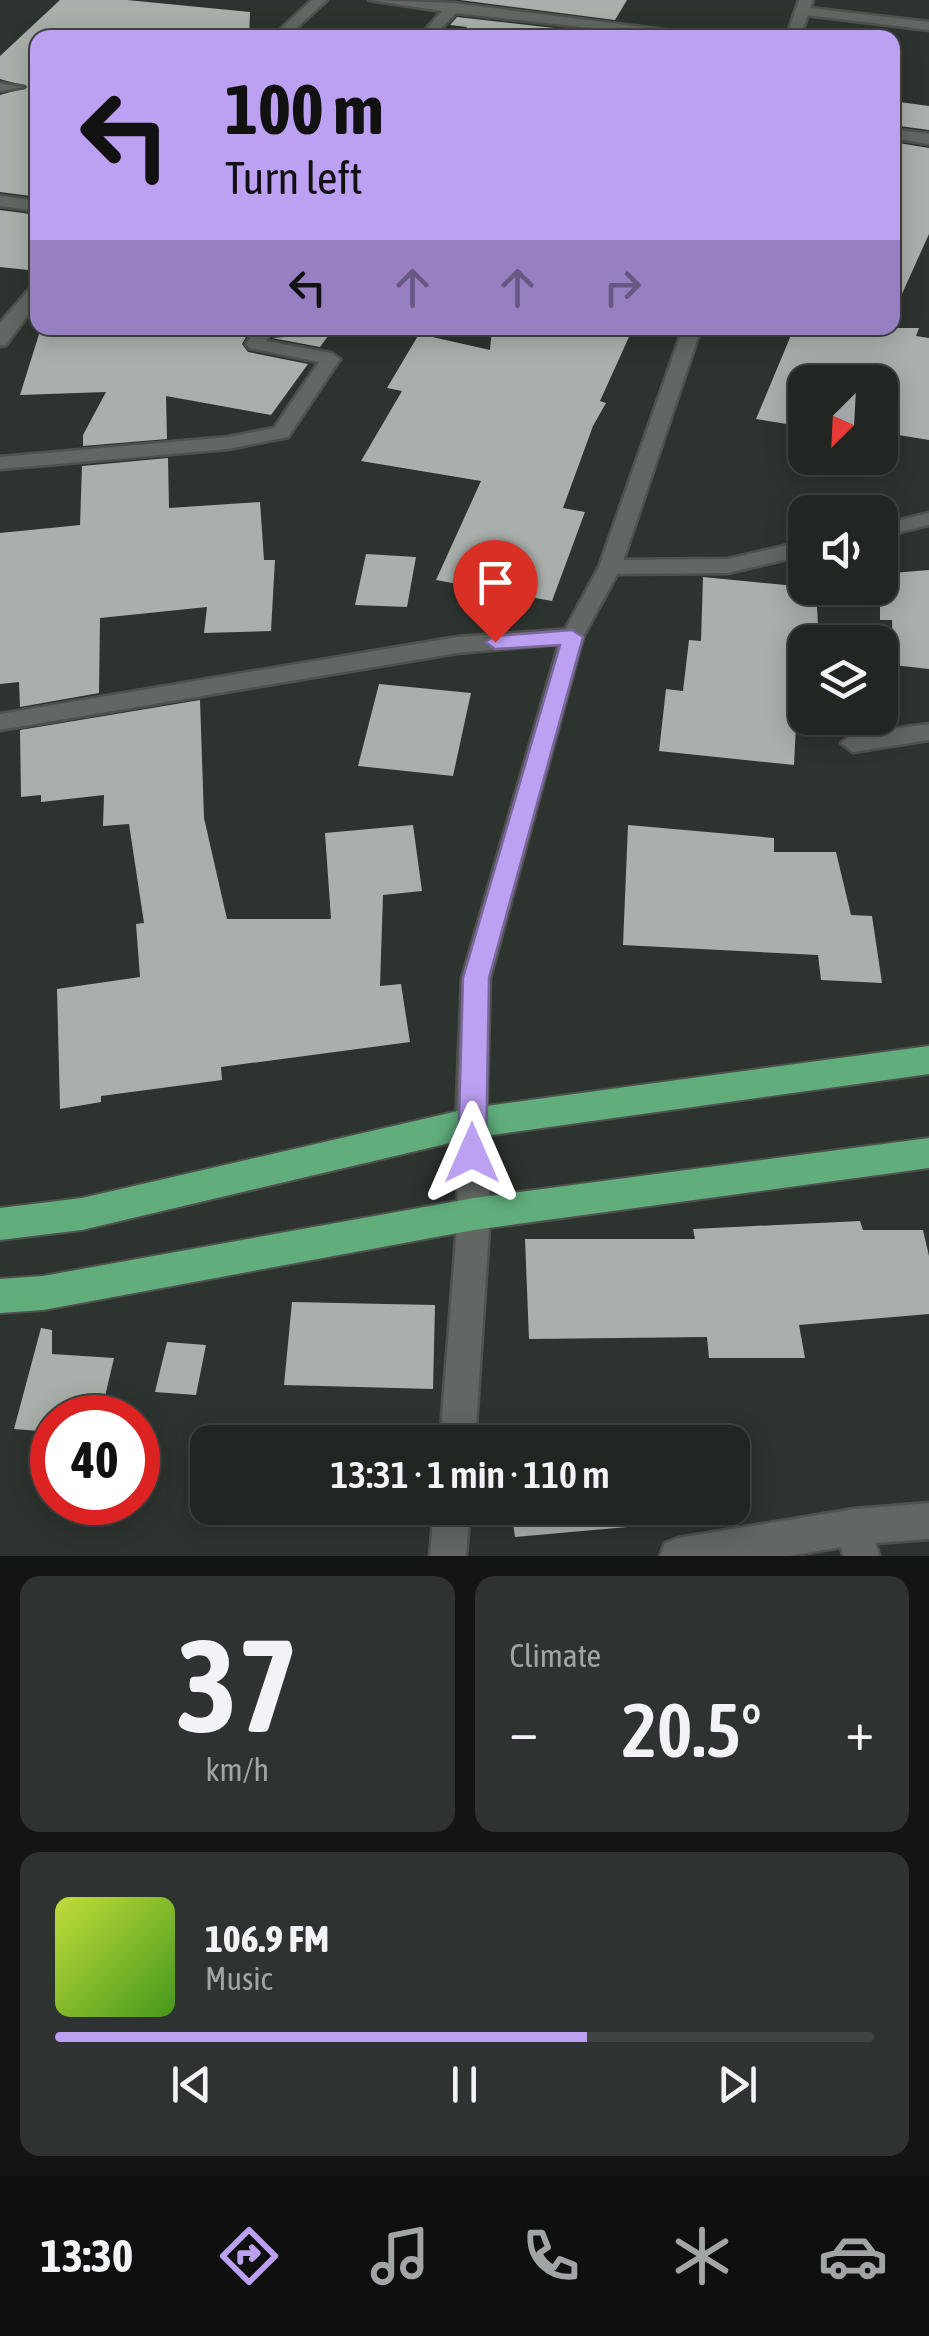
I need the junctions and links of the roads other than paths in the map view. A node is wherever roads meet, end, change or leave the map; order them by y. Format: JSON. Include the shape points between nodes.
{"nodes":[{"id":1,"x":320,"y":0,"type":"edge"},
{"id":2,"x":376,"y":0,"type":"edge"},
{"id":3,"x":454,"y":6,"type":"junction"},
{"id":4,"x":804,"y":6,"type":"edge"},
{"id":5,"x":929,"y":26,"type":"edge"},
{"id":6,"x":286,"y":30,"type":"edge"},
{"id":7,"x":432,"y":30,"type":"edge"},
{"id":8,"x":654,"y":30,"type":"edge"},
{"id":9,"x":795,"y":30,"type":"edge"},
{"id":10,"x":0,"y":87,"type":"edge"},
{"id":11,"x":17,"y":87,"type":"dead end"},
{"id":12,"x":900,"y":134,"type":"edge"},
{"id":13,"x":929,"y":139,"type":"edge"},
{"id":14,"x":0,"y":201,"type":"edge"},
{"id":15,"x":30,"y":205,"type":"edge"},
{"id":16,"x":30,"y":299,"type":"edge"},
{"id":17,"x":261,"y":335,"type":"edge"},
{"id":18,"x":690,"y":335,"type":"edge"},
{"id":19,"x":0,"y":341,"type":"edge"},
{"id":20,"x":0,"y":463,"type":"edge"},
{"id":21,"x":929,"y":519,"type":"edge"},
{"id":22,"x":898,"y":527,"type":"edge"},
{"id":23,"x":788,"y":552,"type":"edge"},
{"id":24,"x":610,"y":566,"type":"junction"},
{"id":25,"x":572,"y":637,"type":"junction"},
{"id":26,"x":0,"y":722,"type":"edge"},
{"id":27,"x":929,"y":732,"type":"edge"},
{"id":28,"x":853,"y":744,"type":"dead end"},
{"id":29,"x":929,"y":1060,"type":"edge"},
{"id":30,"x":471,"y":1123,"type":"junction"},
{"id":31,"x":929,"y":1153,"type":"edge"},
{"id":32,"x":474,"y":1214,"type":"junction"},
{"id":33,"x":0,"y":1224,"type":"edge"},
{"id":34,"x":0,"y":1296,"type":"edge"},
{"id":35,"x":457,"y":1425,"type":"edge"},
{"id":36,"x":929,"y":1521,"type":"edge"},
{"id":37,"x":451,"y":1525,"type":"edge"},
{"id":38,"x":858,"y":1541,"type":"edge"},
{"id":39,"x":448,"y":1556,"type":"edge"},
{"id":40,"x":678,"y":1556,"type":"edge"}],
"edges":[{"from":1,"to":6,"type":"street"},
{"from":2,"to":3,"type":"street"},
{"from":3,"to":7,"type":"street"},
{"from":3,"to":8,"type":"street"},
{"from":4,"to":5,"type":"street"},
{"from":4,"to":9,"type":"street"},
{"from":10,"to":11,"type":"street"},
{"from":12,"to":13,"type":"street"},
{"from":14,"to":15,"type":"street"},
{"from":16,"to":19,"type":"street"},
{"from":17,"to":20,"type":"street","via":[[255,344],[331,359],[281,433],[228,444]]},
{"from":18,"to":24,"type":"street"},
{"from":21,"to":22,"type":"street"},
{"from":23,"to":24,"type":"street","via":[[728,566]]},
{"from":24,"to":25,"type":"street"},
{"from":25,"to":26,"type":"street","via":[[456,645]]},
{"from":25,"to":30,"type":"street","via":[[476,978]]},
{"from":27,"to":28,"type":"street"},
{"from":29,"to":30,"type":"highway"},
{"from":30,"to":32,"type":"street"},
{"from":30,"to":33,"type":"highway","via":[[82,1214]]},
{"from":31,"to":32,"type":"highway"},
{"from":32,"to":34,"type":"highway"},
{"from":32,"to":35,"type":"street"},
{"from":36,"to":38,"type":"street"},
{"from":37,"to":39,"type":"street"},
{"from":38,"to":40,"type":"street"}]}
